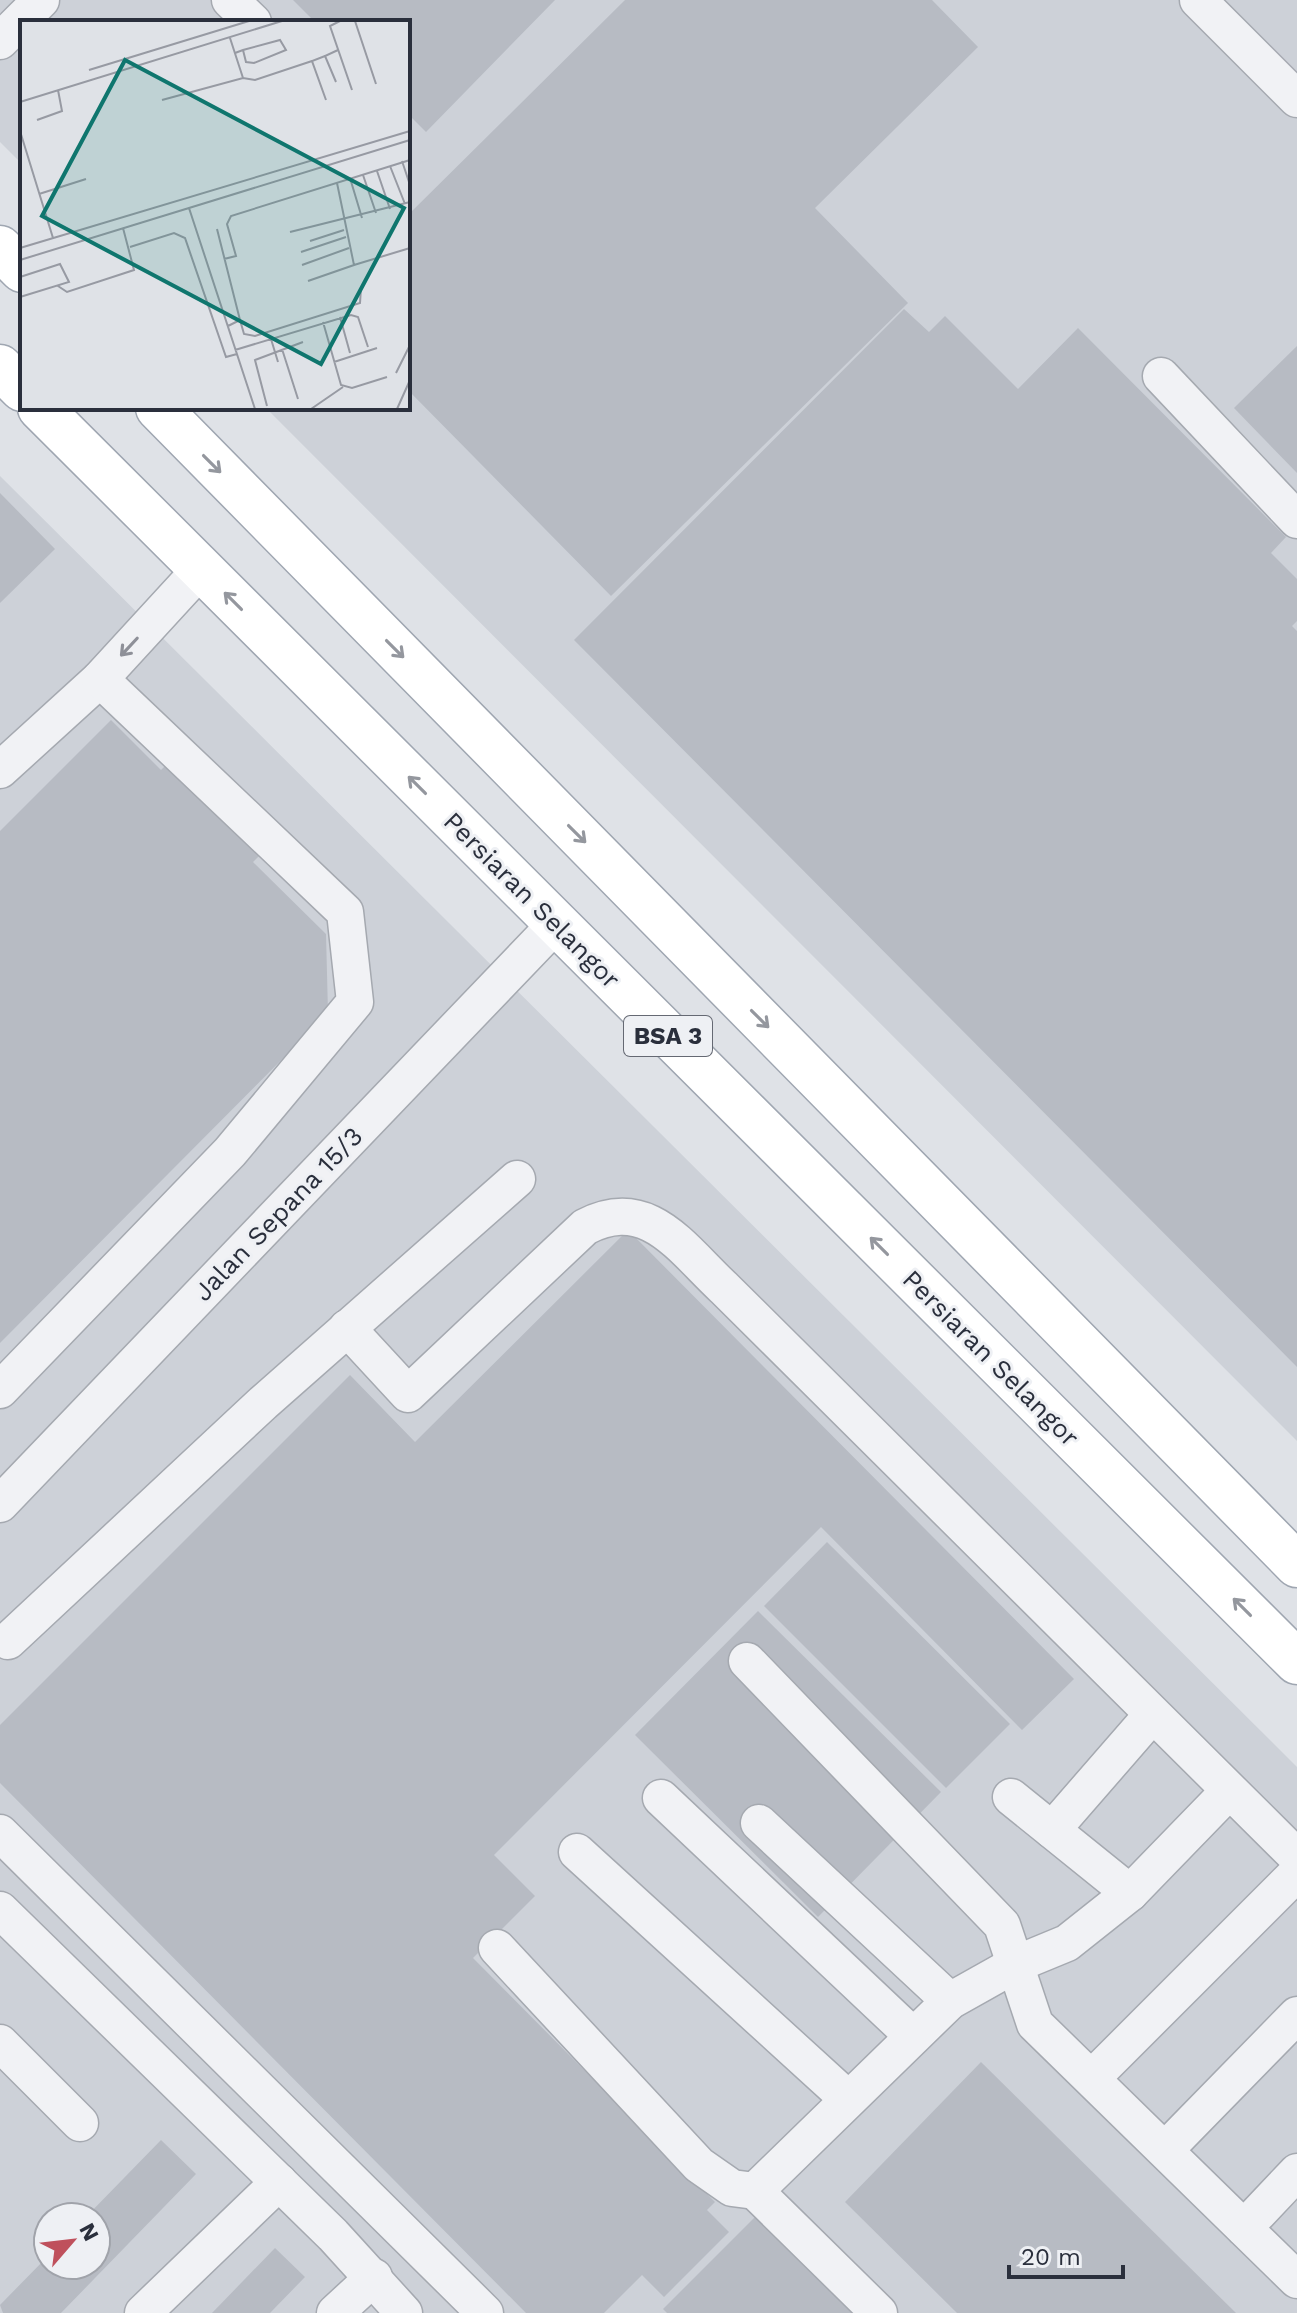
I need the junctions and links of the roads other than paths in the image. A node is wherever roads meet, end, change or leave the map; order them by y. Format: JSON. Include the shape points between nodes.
{"nodes":[{"id":1,"x":41,"y":0,"type":"edge"},
{"id":2,"x":230,"y":0,"type":"edge"},
{"id":3,"x":1198,"y":0,"type":"edge"},
{"id":4,"x":21,"y":20,"type":"edge"},
{"id":5,"x":251,"y":20,"type":"edge"},
{"id":6,"x":20,"y":21,"type":"edge"},
{"id":7,"x":0,"y":41,"type":"edge"},
{"id":8,"x":1297,"y":99,"type":"edge"},
{"id":9,"x":0,"y":248,"type":"edge"},
{"id":10,"x":20,"y":268,"type":"edge"},
{"id":11,"x":0,"y":367,"type":"edge"},
{"id":12,"x":1161,"y":376,"type":"dead end"},
{"id":13,"x":20,"y":387,"type":"edge"},
{"id":14,"x":42,"y":410,"type":"edge"},
{"id":15,"x":160,"y":410,"type":"edge"},
{"id":16,"x":1297,"y":520,"type":"edge"},
{"id":17,"x":201,"y":569,"type":"junction"},
{"id":18,"x":100,"y":679,"type":"junction"},
{"id":19,"x":0,"y":770,"type":"edge"},
{"id":20,"x":555,"y":925,"type":"junction"},
{"id":21,"x":517,"y":1179,"type":"dead end"},
{"id":22,"x":347,"y":1328,"type":"junction"},
{"id":23,"x":0,"y":1390,"type":"edge"},
{"id":24,"x":0,"y":1504,"type":"edge"},
{"id":25,"x":1297,"y":1565,"type":"edge"},
{"id":26,"x":3,"y":1642,"type":"edge"},
{"id":27,"x":747,"y":1661,"type":"dead end"},
{"id":28,"x":1297,"y":1662,"type":"edge"},
{"id":29,"x":1152,"y":1715,"type":"junction"},
{"id":30,"x":1228,"y":1792,"type":"junction"},
{"id":31,"x":1011,"y":1797,"type":"dead end"},
{"id":32,"x":661,"y":1798,"type":"dead end"},
{"id":33,"x":759,"y":1823,"type":"dead end"},
{"id":34,"x":1052,"y":1830,"type":"junction"},
{"id":35,"x":0,"y":1833,"type":"edge"},
{"id":36,"x":577,"y":1852,"type":"dead end"},
{"id":37,"x":1297,"y":1857,"type":"edge"},
{"id":38,"x":1297,"y":1873,"type":"edge"},
{"id":39,"x":1130,"y":1893,"type":"junction"},
{"id":40,"x":0,"y":1910,"type":"edge"},
{"id":41,"x":497,"y":1948,"type":"dead end"},
{"id":42,"x":1016,"y":1964,"type":"junction"},
{"id":43,"x":950,"y":2001,"type":"junction"},
{"id":44,"x":1297,"y":2015,"type":"edge"},
{"id":45,"x":913,"y":2036,"type":"junction"},
{"id":46,"x":0,"y":2043,"type":"edge"},
{"id":47,"x":1092,"y":2078,"type":"junction"},
{"id":48,"x":848,"y":2099,"type":"junction"},
{"id":49,"x":80,"y":2123,"type":"dead end"},
{"id":50,"x":1165,"y":2150,"type":"junction"},
{"id":51,"x":1297,"y":2172,"type":"edge"},
{"id":52,"x":279,"y":2182,"type":"junction"},
{"id":53,"x":755,"y":2191,"type":"junction"},
{"id":54,"x":1244,"y":2228,"type":"junction"},
{"id":55,"x":374,"y":2277,"type":"junction"},
{"id":56,"x":1297,"y":2280,"type":"edge"},
{"id":57,"x":143,"y":2313,"type":"edge"},
{"id":58,"x":335,"y":2313,"type":"edge"},
{"id":59,"x":404,"y":2313,"type":"edge"},
{"id":60,"x":485,"y":2313,"type":"edge"},
{"id":61,"x":879,"y":2313,"type":"edge"}],
"edges":[{"from":1,"to":4,"type":"street"},
{"from":2,"to":5,"type":"street"},
{"from":3,"to":8,"type":"street"},
{"from":6,"to":7,"type":"street"},
{"from":9,"to":10,"type":"main road"},
{"from":11,"to":13,"type":"main road"},
{"from":12,"to":16,"type":"street"},
{"from":14,"to":17,"type":"main road","name":"Persiaran Selangor","number":"BSA 3"},
{"from":15,"to":25,"type":"main road","number":"BSA 3","one_way":true},
{"from":17,"to":18,"type":"street","one_way":true},
{"from":20,"to":17,"type":"main road","name":"Persiaran Selangor","number":"BSA 3","one_way":true},
{"from":18,"to":19,"type":"street"},
{"from":18,"to":23,"type":"street","via":[[345,912],[355,1002],[230,1152]]},
{"from":20,"to":24,"type":"street","name":"Jalan Sepana 15/3"},
{"from":28,"to":20,"type":"main road","name":"Persiaran Selangor","number":"BSA 3","one_way":true},
{"from":21,"to":22,"type":"street"},
{"from":22,"to":26,"type":"street"},
{"from":22,"to":29,"type":"street","via":[[408,1394],[585,1227],[604,1217],[629,1215],[652,1223],[724,1288]]},
{"from":27,"to":42,"type":"street","via":[[1002,1925]]},
{"from":29,"to":30,"type":"street"},
{"from":29,"to":34,"type":"street"},
{"from":30,"to":37,"type":"street"},
{"from":30,"to":39,"type":"street"},
{"from":31,"to":34,"type":"street"},
{"from":32,"to":45,"type":"street"},
{"from":33,"to":43,"type":"street"},
{"from":34,"to":39,"type":"street"},
{"from":35,"to":60,"type":"street"},
{"from":36,"to":48,"type":"street"},
{"from":38,"to":47,"type":"street"},
{"from":39,"to":42,"type":"street","via":[[1067,1943]]},
{"from":40,"to":52,"type":"street"},
{"from":41,"to":53,"type":"street","via":[[699,2165],[732,2188]]},
{"from":42,"to":43,"type":"street"},
{"from":42,"to":47,"type":"street","via":[[1035,2024]]},
{"from":43,"to":45,"type":"street"},
{"from":44,"to":50,"type":"street"},
{"from":45,"to":48,"type":"street"},
{"from":46,"to":49,"type":"street"},
{"from":47,"to":50,"type":"street"},
{"from":48,"to":53,"type":"street"},
{"from":50,"to":54,"type":"street"},
{"from":51,"to":54,"type":"street"},
{"from":52,"to":55,"type":"street"},
{"from":52,"to":57,"type":"street"},
{"from":53,"to":61,"type":"street"},
{"from":54,"to":56,"type":"street"},
{"from":55,"to":58,"type":"street"},
{"from":55,"to":59,"type":"street"}]}
